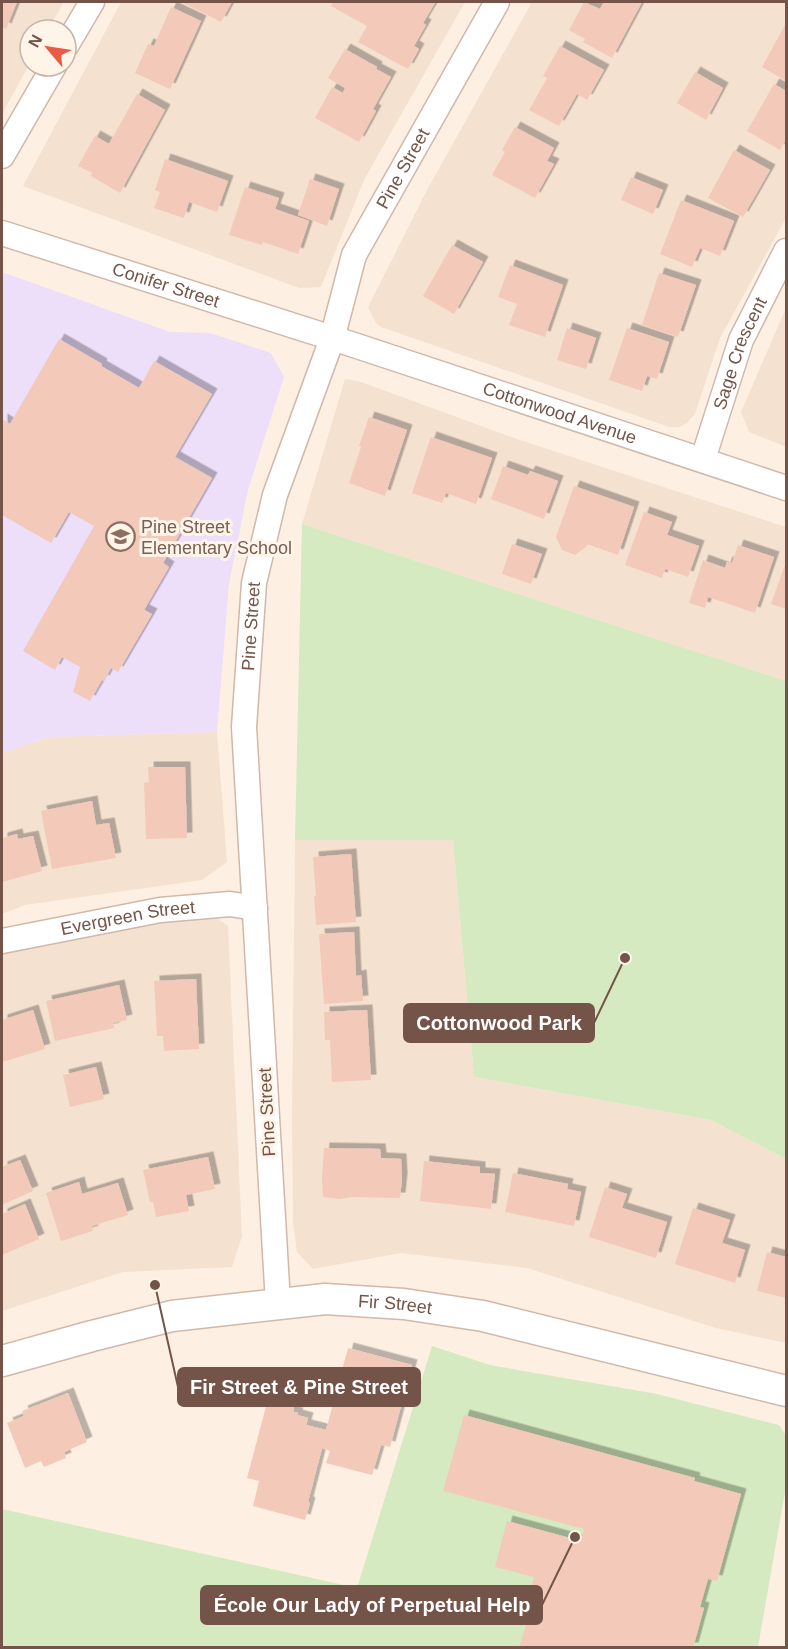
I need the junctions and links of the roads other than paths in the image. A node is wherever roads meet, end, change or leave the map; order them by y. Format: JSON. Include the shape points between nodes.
{"nodes":[{"id":1,"x":92,"y":2,"type":"edge"},
{"id":2,"x":497,"y":2,"type":"edge"},
{"id":3,"x":78,"y":26,"type":"edge"},
{"id":4,"x":47,"y":78,"type":"edge"},
{"id":5,"x":2,"y":156,"type":"edge"},
{"id":6,"x":2,"y":233,"type":"edge"},
{"id":7,"x":786,"y":251,"type":"edge"},
{"id":8,"x":332,"y":339,"type":"junction"},
{"id":9,"x":703,"y":459,"type":"junction"},
{"id":10,"x":786,"y":488,"type":"edge"},
{"id":11,"x":255,"y":908,"type":"junction"},
{"id":12,"x":2,"y":941,"type":"edge"},
{"id":13,"x":278,"y":1303,"type":"junction"},
{"id":14,"x":2,"y":1361,"type":"edge"},
{"id":15,"x":786,"y":1391,"type":"edge"}],
"edges":[{"from":1,"to":3,"type":"street"},
{"from":2,"to":8,"type":"street","name":"Pine Street","via":[[354,255]]},
{"from":4,"to":5,"type":"street"},
{"from":6,"to":8,"type":"street","name":"Conifer Street"},
{"from":7,"to":9,"type":"street","name":"Sage Crescent","via":[[741,340]]},
{"from":8,"to":9,"type":"street","name":"Cottonwood Avenue"},
{"from":8,"to":11,"type":"street","name":"Pine Street","via":[[275,495],[254,583],[244,727]]},
{"from":9,"to":10,"type":"street","name":"Cottonwood Avenue"},
{"from":11,"to":12,"type":"street","name":"Evergreen Street","via":[[230,904],[160,910]]},
{"from":11,"to":13,"type":"street","name":"Pine Street"},
{"from":13,"to":14,"type":"street","name":"Fir Street","via":[[172,1316]]},
{"from":13,"to":15,"type":"street","name":"Fir Street","via":[[325,1299],[404,1304],[483,1316]]}]}
